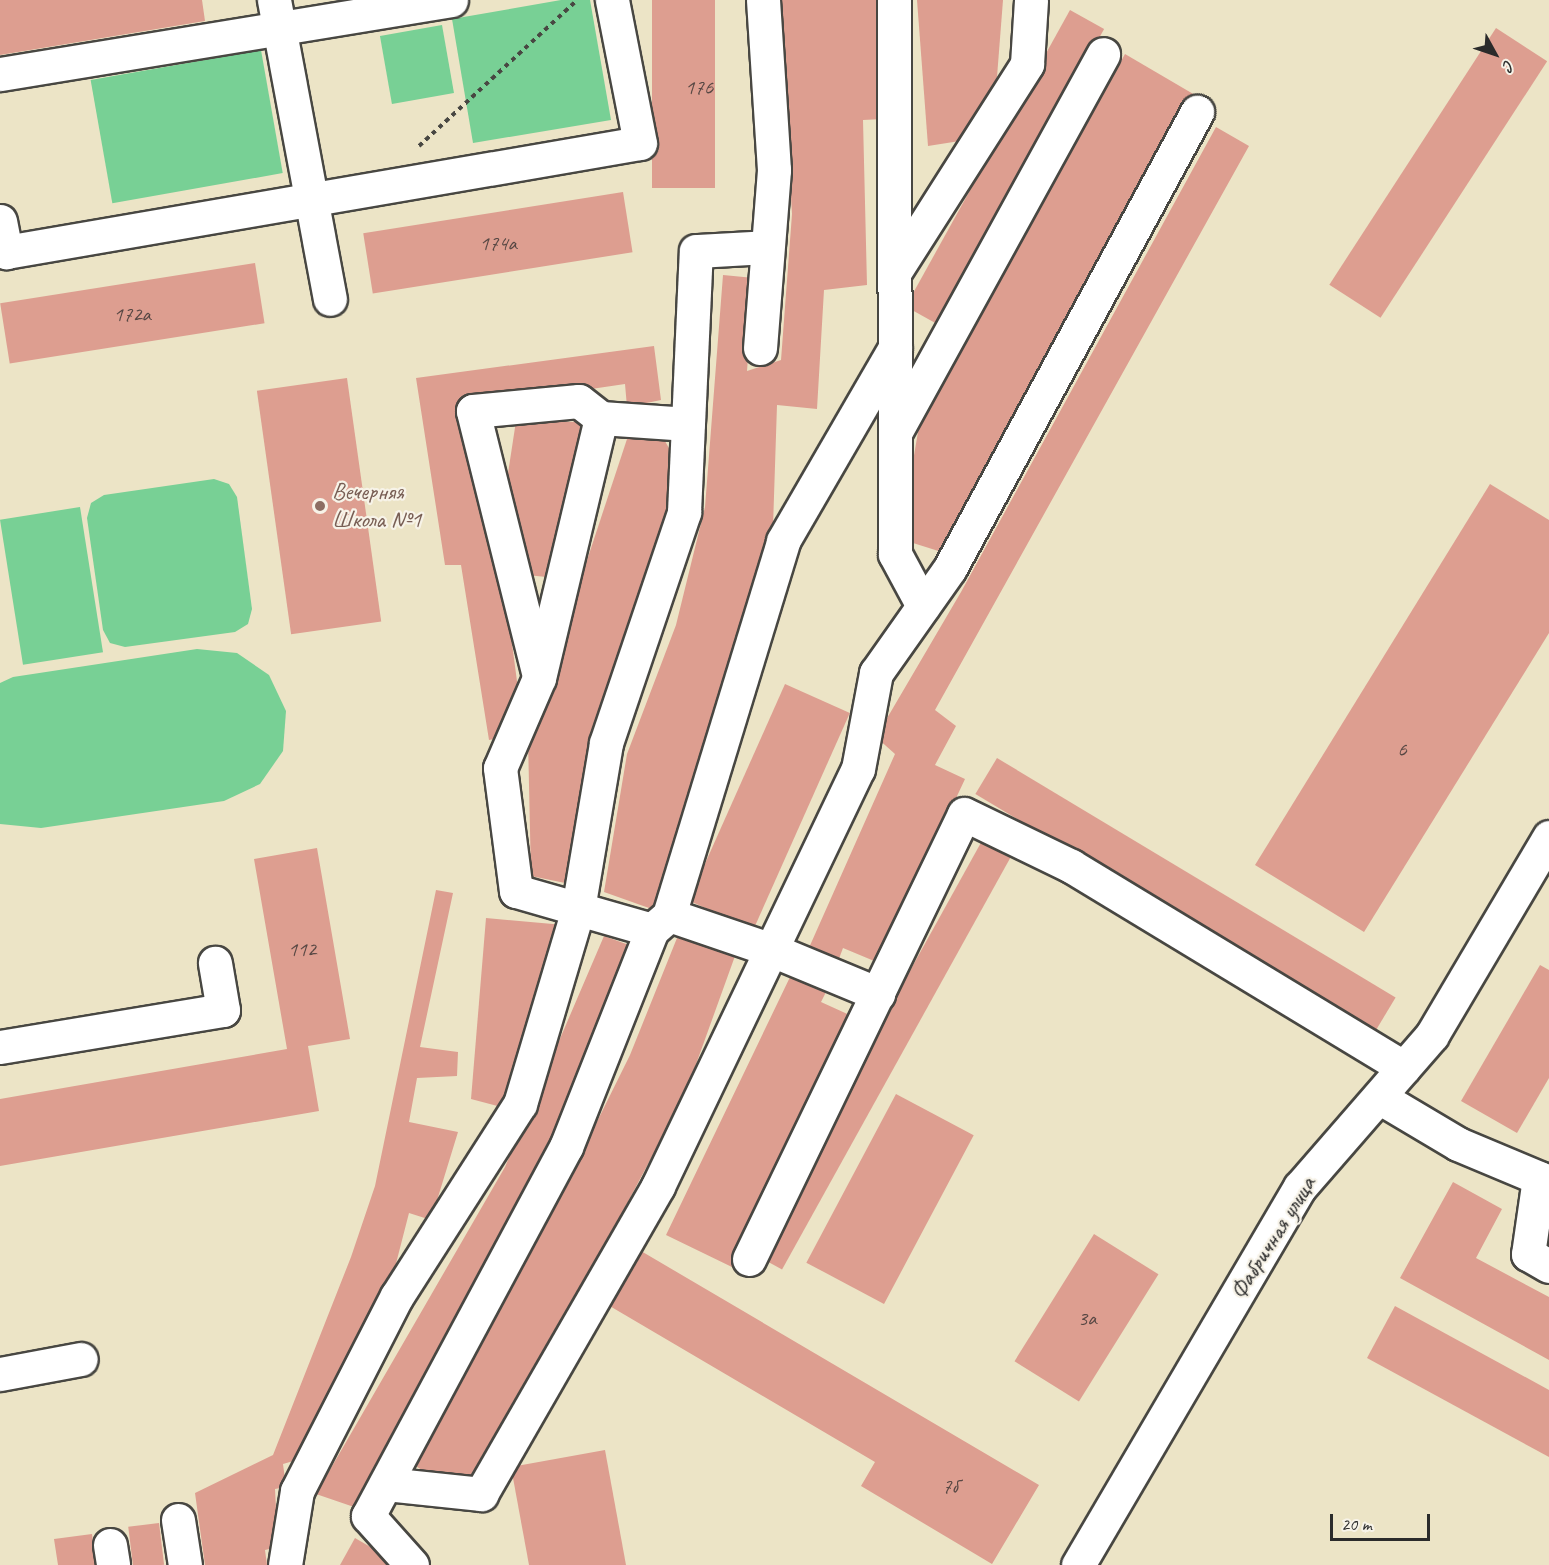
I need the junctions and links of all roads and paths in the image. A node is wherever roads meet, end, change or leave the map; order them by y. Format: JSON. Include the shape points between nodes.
{"nodes":[{"id":1,"x":451,"y":0,"type":"edge"},
{"id":2,"x":577,"y":0,"type":"edge"},
{"id":3,"x":612,"y":0,"type":"edge"},
{"id":4,"x":764,"y":0,"type":"edge"},
{"id":5,"x":894,"y":0,"type":"edge"},
{"id":6,"x":1031,"y":0,"type":"edge"},
{"id":7,"x":277,"y":13,"type":"edge"},
{"id":8,"x":1103,"y":54,"type":"dead end"},
{"id":9,"x":0,"y":74,"type":"edge"},
{"id":10,"x":1197,"y":112,"type":"dead end"},
{"id":11,"x":378,"y":188,"type":"junction"},
{"id":12,"x":311,"y":199,"type":"junction"},
{"id":13,"x":0,"y":221,"type":"edge"},
{"id":14,"x":767,"y":247,"type":"junction"},
{"id":15,"x":894,"y":273,"type":"junction"},
{"id":16,"x":330,"y":299,"type":"dead end"},
{"id":17,"x":760,"y":348,"type":"dead end"},
{"id":18,"x":895,"y":348,"type":"junction"},
{"id":19,"x":602,"y":418,"type":"junction"},
{"id":20,"x":688,"y":424,"type":"junction"},
{"id":21,"x":895,"y":433,"type":"junction"},
{"id":22,"x":923,"y":606,"type":"junction"},
{"id":23,"x":539,"y":678,"type":"junction"},
{"id":24,"x":1549,"y":837,"type":"edge"},
{"id":25,"x":579,"y":909,"type":"junction"},
{"id":26,"x":661,"y":922,"type":"junction"},
{"id":27,"x":772,"y":950,"type":"junction"},
{"id":28,"x":214,"y":963,"type":"dead end"},
{"id":29,"x":878,"y":994,"type":"junction"},
{"id":30,"x":0,"y":1047,"type":"edge"},
{"id":31,"x":1404,"y":1068,"type":"junction"},
{"id":32,"x":1379,"y":1097,"type":"junction"},
{"id":33,"x":1544,"y":1180,"type":"edge"},
{"id":34,"x":749,"y":1259,"type":"dead end"},
{"id":35,"x":1549,"y":1266,"type":"edge"},
{"id":36,"x":81,"y":1359,"type":"dead end"},
{"id":37,"x":0,"y":1374,"type":"edge"},
{"id":38,"x":386,"y":1484,"type":"junction"},
{"id":39,"x":178,"y":1520,"type":"dead end"},
{"id":40,"x":185,"y":1565,"type":"edge"},
{"id":41,"x":285,"y":1565,"type":"edge"},
{"id":42,"x":412,"y":1565,"type":"edge"},
{"id":43,"x":1078,"y":1565,"type":"edge"}],
"edges":[{"from":1,"to":7,"type":"street"},
{"from":2,"to":11,"type":"path","via":[[466,100]]},
{"from":3,"to":11,"type":"street","via":[[640,143]]},
{"from":4,"to":14,"type":"street","via":[[774,170]]},
{"from":5,"to":15,"type":"street"},
{"from":6,"to":15,"type":"street","via":[[1027,64]]},
{"from":7,"to":9,"type":"street"},
{"from":7,"to":12,"type":"street"},
{"from":8,"to":21,"type":"street"},
{"from":10,"to":22,"type":"street","via":[[950,568]]},
{"from":11,"to":12,"type":"street"},
{"from":12,"to":13,"type":"street","via":[[6,252]]},
{"from":12,"to":16,"type":"street"},
{"from":14,"to":17,"type":"street"},
{"from":14,"to":20,"type":"street","via":[[696,251]]},
{"from":15,"to":18,"type":"street"},
{"from":18,"to":21,"type":"street"},
{"from":18,"to":26,"type":"street","via":[[783,541]]},
{"from":19,"to":20,"type":"street"},
{"from":19,"to":23,"type":"street"},
{"from":19,"to":23,"type":"street","via":[[579,401],[473,411]]},
{"from":20,"to":25,"type":"street","via":[[684,512],[606,743]]},
{"from":21,"to":22,"type":"street","via":[[895,554]]},
{"from":22,"to":27,"type":"street","via":[[876,673],[858,769]]},
{"from":23,"to":25,"type":"street","via":[[500,768],[516,891]]},
{"from":24,"to":31,"type":"street","name":"Фабричная улица","via":[[1432,1035]]},
{"from":25,"to":26,"type":"street"},
{"from":25,"to":41,"type":"street","via":[[520,1104],[397,1296],[297,1491]]},
{"from":26,"to":27,"type":"street"},
{"from":26,"to":38,"type":"street","via":[[566,1147]]},
{"from":27,"to":29,"type":"street"},
{"from":27,"to":38,"type":"street","via":[[658,1186],[481,1494]]},
{"from":28,"to":30,"type":"street","via":[[223,1010]]},
{"from":29,"to":31,"type":"street","via":[[964,814],[1071,866]]},
{"from":29,"to":34,"type":"street"},
{"from":31,"to":32,"type":"street","name":"Фабричная улица"},
{"from":32,"to":33,"type":"street","via":[[1458,1144]]},
{"from":32,"to":43,"type":"street","name":"Фабричная улица","via":[[1300,1187]]},
{"from":33,"to":35,"type":"street","via":[[1528,1254]]},
{"from":36,"to":37,"type":"street"},
{"from":38,"to":42,"type":"street","via":[[368,1516]]},
{"from":39,"to":40,"type":"street"}]}
